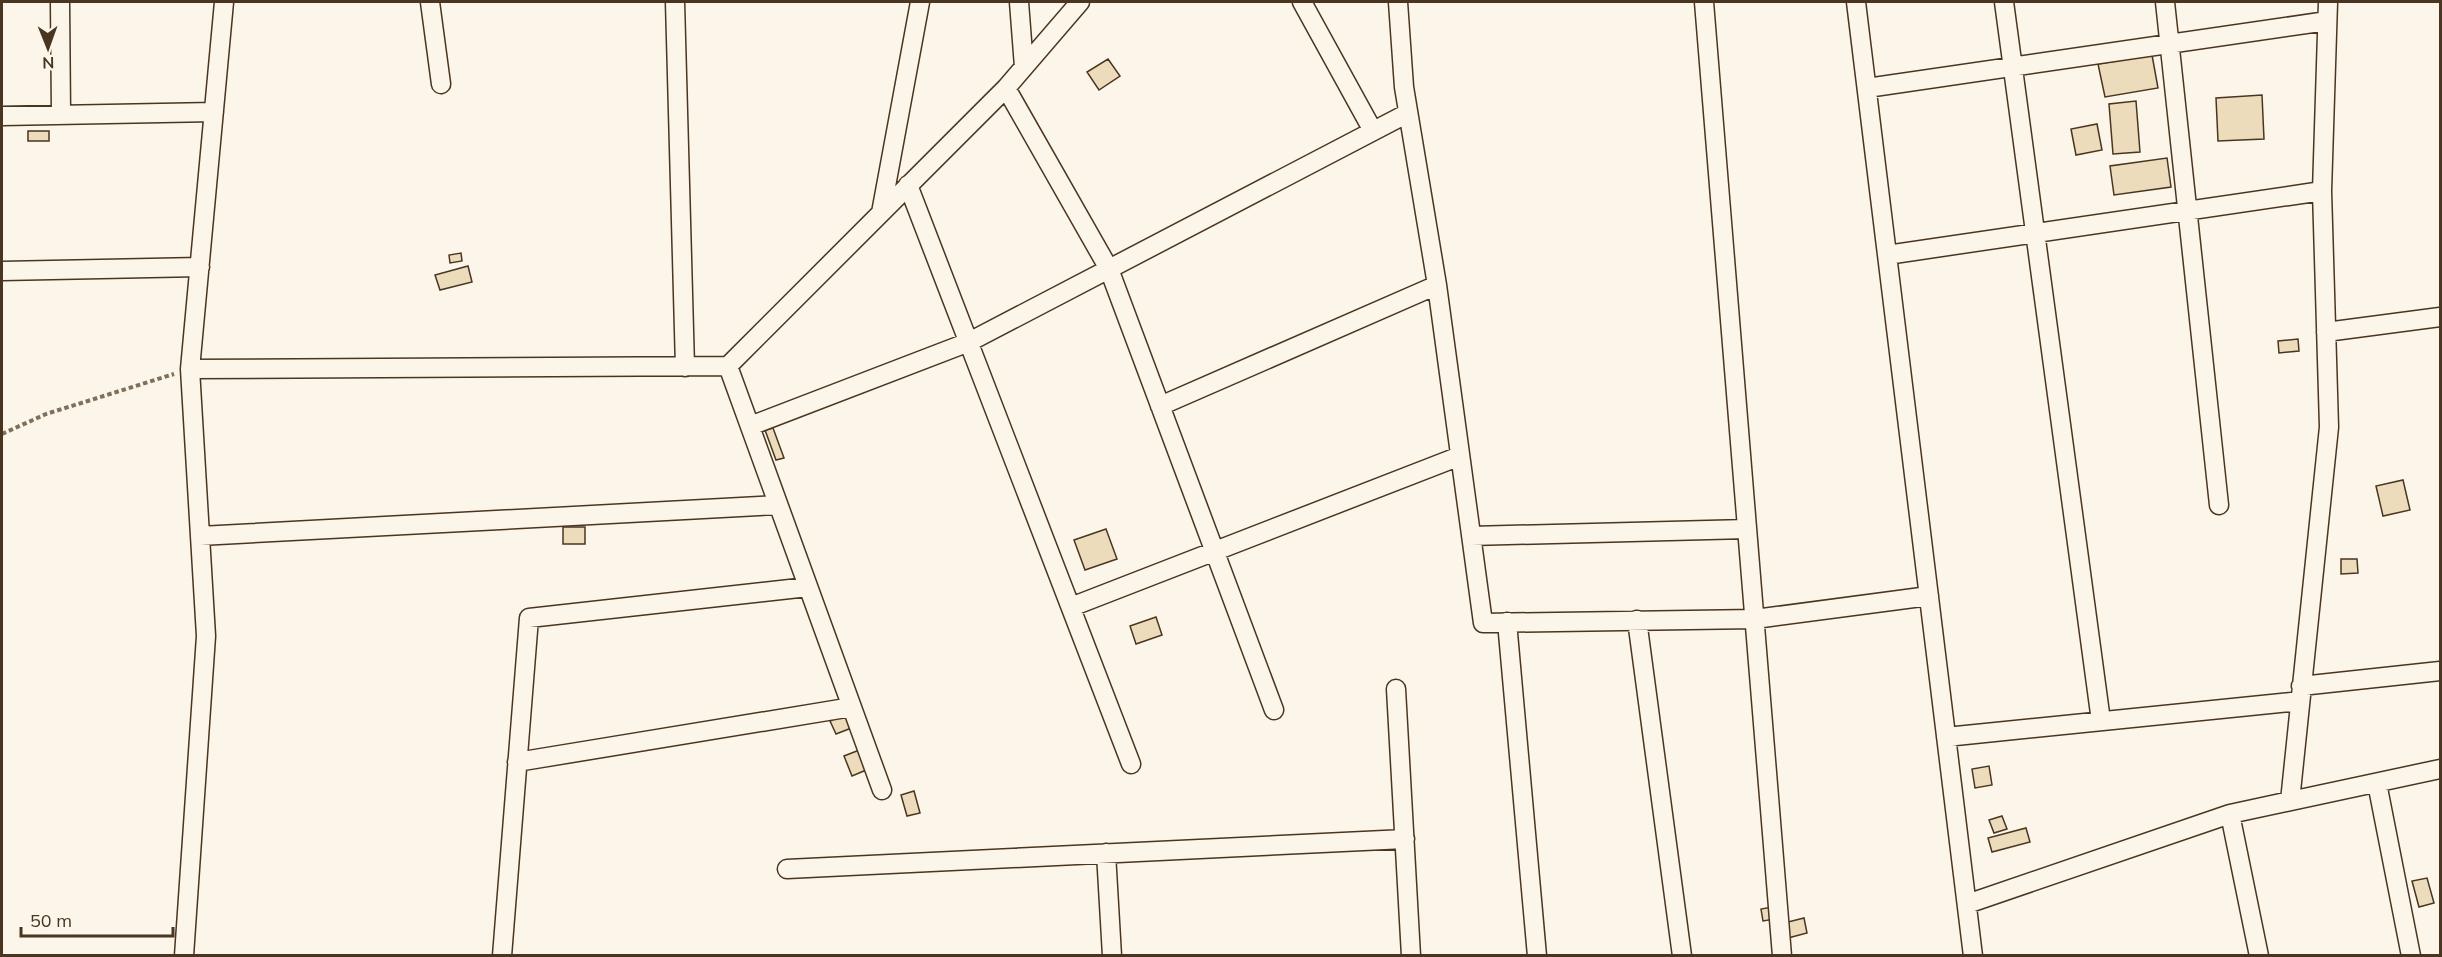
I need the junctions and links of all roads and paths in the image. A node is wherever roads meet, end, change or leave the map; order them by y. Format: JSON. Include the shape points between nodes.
{"nodes":[{"id":1,"x":60,"y":2,"type":"edge"},
{"id":2,"x":224,"y":2,"type":"edge"},
{"id":3,"x":430,"y":2,"type":"edge"},
{"id":4,"x":675,"y":2,"type":"edge"},
{"id":5,"x":920,"y":2,"type":"edge"},
{"id":6,"x":1019,"y":2,"type":"edge"},
{"id":7,"x":1080,"y":2,"type":"edge"},
{"id":8,"x":1302,"y":2,"type":"edge"},
{"id":9,"x":1398,"y":2,"type":"edge"},
{"id":10,"x":1704,"y":2,"type":"edge"},
{"id":11,"x":1856,"y":2,"type":"edge"},
{"id":12,"x":2004,"y":2,"type":"edge"},
{"id":13,"x":2165,"y":2,"type":"edge"},
{"id":14,"x":2328,"y":2,"type":"edge"},
{"id":15,"x":2327,"y":21,"type":"junction"},
{"id":16,"x":2169,"y":44,"type":"junction"},
{"id":17,"x":1024,"y":67,"type":"junction"},
{"id":18,"x":2013,"y":67,"type":"junction"},
{"id":19,"x":441,"y":84,"type":"dead end"},
{"id":20,"x":1006,"y":88,"type":"junction"},
{"id":21,"x":1867,"y":88,"type":"junction"},
{"id":22,"x":214,"y":112,"type":"junction"},
{"id":23,"x":1408,"y":113,"type":"junction"},
{"id":24,"x":61,"y":115,"type":"junction"},
{"id":25,"x":2,"y":116,"type":"edge"},
{"id":26,"x":1373,"y":131,"type":"junction"},
{"id":27,"x":908,"y":185,"type":"junction"},
{"id":28,"x":2322,"y":190,"type":"junction"},
{"id":29,"x":2187,"y":211,"type":"junction"},
{"id":30,"x":881,"y":213,"type":"junction"},
{"id":31,"x":2035,"y":233,"type":"junction"},
{"id":32,"x":1887,"y":255,"type":"junction"},
{"id":33,"x":200,"y":267,"type":"junction"},
{"id":34,"x":1109,"y":269,"type":"junction"},
{"id":35,"x":2,"y":271,"type":"edge"},
{"id":36,"x":1437,"y":285,"type":"junction"},
{"id":37,"x":2440,"y":317,"type":"edge"},
{"id":38,"x":2326,"y":332,"type":"junction"},
{"id":39,"x":969,"y":342,"type":"junction"},
{"id":40,"x":728,"y":366,"type":"junction"},
{"id":41,"x":686,"y":367,"type":"junction"},
{"id":42,"x":190,"y":369,"type":"junction"},
{"id":43,"x":1160,"y":406,"type":"junction"},
{"id":44,"x":750,"y":426,"type":"junction"},
{"id":45,"x":2,"y":434,"type":"edge"},
{"id":46,"x":1460,"y":456,"type":"junction"},
{"id":47,"x":778,"y":505,"type":"junction"},
{"id":48,"x":2219,"y":505,"type":"dead end"},
{"id":49,"x":1747,"y":529,"type":"junction"},
{"id":50,"x":200,"y":536,"type":"junction"},
{"id":51,"x":1471,"y":536,"type":"junction"},
{"id":52,"x":1215,"y":551,"type":"junction"},
{"id":53,"x":808,"y":587,"type":"junction"},
{"id":54,"x":1929,"y":596,"type":"junction"},
{"id":55,"x":1071,"y":608,"type":"junction"},
{"id":56,"x":1755,"y":619,"type":"junction"},
{"id":57,"x":1637,"y":620,"type":"junction"},
{"id":58,"x":1508,"y":622,"type":"junction"},
{"id":59,"x":2440,"y":671,"type":"edge"},
{"id":60,"x":1396,"y":689,"type":"dead end"},
{"id":61,"x":2301,"y":693,"type":"junction"},
{"id":62,"x":852,"y":707,"type":"junction"},
{"id":63,"x":1274,"y":710,"type":"dead end"},
{"id":64,"x":2101,"y":721,"type":"junction"},
{"id":65,"x":1946,"y":737,"type":"junction"},
{"id":66,"x":517,"y":762,"type":"junction"},
{"id":67,"x":1131,"y":764,"type":"dead end"},
{"id":68,"x":2440,"y":769,"type":"edge"},
{"id":69,"x":2376,"y":783,"type":"junction"},
{"id":70,"x":882,"y":790,"type":"dead end"},
{"id":71,"x":2290,"y":801,"type":"junction"},
{"id":72,"x":2230,"y":814,"type":"junction"},
{"id":73,"x":1405,"y":839,"type":"junction"},
{"id":74,"x":1106,"y":854,"type":"junction"},
{"id":75,"x":787,"y":869,"type":"dead end"},
{"id":76,"x":1966,"y":904,"type":"junction"},
{"id":77,"x":184,"y":956,"type":"edge"},
{"id":78,"x":502,"y":956,"type":"edge"},
{"id":79,"x":1112,"y":956,"type":"edge"},
{"id":80,"x":1411,"y":956,"type":"edge"},
{"id":81,"x":1537,"y":956,"type":"edge"},
{"id":82,"x":1682,"y":956,"type":"edge"},
{"id":83,"x":1782,"y":956,"type":"edge"},
{"id":84,"x":1973,"y":956,"type":"edge"},
{"id":85,"x":2259,"y":956,"type":"edge"},
{"id":86,"x":2411,"y":956,"type":"edge"}],
"edges":[{"from":1,"to":24,"type":"street"},
{"from":2,"to":22,"type":"street"},
{"from":3,"to":19,"type":"street"},
{"from":4,"to":41,"type":"street"},
{"from":5,"to":30,"type":"street"},
{"from":6,"to":17,"type":"street"},
{"from":7,"to":17,"type":"street"},
{"from":8,"to":26,"type":"street"},
{"from":9,"to":23,"type":"street"},
{"from":10,"to":49,"type":"street"},
{"from":11,"to":21,"type":"street"},
{"from":12,"to":18,"type":"street"},
{"from":13,"to":16,"type":"street"},
{"from":14,"to":15,"type":"street"},
{"from":15,"to":16,"type":"street"},
{"from":15,"to":28,"type":"street"},
{"from":16,"to":18,"type":"street"},
{"from":16,"to":29,"type":"street"},
{"from":17,"to":20,"type":"street"},
{"from":18,"to":21,"type":"street"},
{"from":18,"to":31,"type":"street"},
{"from":20,"to":27,"type":"street"},
{"from":20,"to":34,"type":"street"},
{"from":21,"to":32,"type":"street"},
{"from":22,"to":24,"type":"street"},
{"from":22,"to":33,"type":"street"},
{"from":23,"to":26,"type":"street"},
{"from":23,"to":36,"type":"street"},
{"from":24,"to":25,"type":"street"},
{"from":26,"to":34,"type":"street"},
{"from":27,"to":30,"type":"street"},
{"from":27,"to":39,"type":"street"},
{"from":28,"to":29,"type":"street"},
{"from":28,"to":38,"type":"street"},
{"from":29,"to":31,"type":"street"},
{"from":29,"to":48,"type":"street"},
{"from":30,"to":40,"type":"street"},
{"from":31,"to":32,"type":"street"},
{"from":31,"to":64,"type":"street"},
{"from":32,"to":54,"type":"street"},
{"from":33,"to":35,"type":"street"},
{"from":33,"to":42,"type":"street"},
{"from":34,"to":39,"type":"street"},
{"from":34,"to":43,"type":"street"},
{"from":36,"to":43,"type":"street"},
{"from":36,"to":46,"type":"street"},
{"from":37,"to":38,"type":"street"},
{"from":38,"to":61,"type":"street","via":[[2328,427]]},
{"from":39,"to":44,"type":"street"},
{"from":39,"to":55,"type":"street"},
{"from":40,"to":41,"type":"street"},
{"from":40,"to":44,"type":"street"},
{"from":41,"to":42,"type":"street"},
{"from":42,"to":45,"type":"path","via":[[46,414]]},
{"from":42,"to":50,"type":"street"},
{"from":43,"to":52,"type":"street"},
{"from":44,"to":47,"type":"street"},
{"from":46,"to":51,"type":"street"},
{"from":46,"to":52,"type":"street"},
{"from":47,"to":50,"type":"street"},
{"from":47,"to":53,"type":"street"},
{"from":49,"to":51,"type":"street"},
{"from":49,"to":56,"type":"street"},
{"from":50,"to":77,"type":"street","via":[[206,636]]},
{"from":51,"to":58,"type":"street","via":[[1483,623]]},
{"from":52,"to":55,"type":"street"},
{"from":52,"to":63,"type":"street"},
{"from":53,"to":62,"type":"street"},
{"from":53,"to":66,"type":"street","via":[[529,618]]},
{"from":54,"to":56,"type":"street"},
{"from":54,"to":65,"type":"street"},
{"from":55,"to":67,"type":"street"},
{"from":56,"to":57,"type":"street"},
{"from":56,"to":83,"type":"street"},
{"from":57,"to":58,"type":"street"},
{"from":57,"to":82,"type":"street"},
{"from":58,"to":81,"type":"street"},
{"from":59,"to":61,"type":"street"},
{"from":60,"to":73,"type":"street"},
{"from":61,"to":64,"type":"street"},
{"from":61,"to":71,"type":"street"},
{"from":62,"to":66,"type":"street"},
{"from":62,"to":70,"type":"street"},
{"from":64,"to":65,"type":"street"},
{"from":65,"to":76,"type":"street"},
{"from":66,"to":78,"type":"street"},
{"from":68,"to":69,"type":"street"},
{"from":69,"to":71,"type":"street"},
{"from":69,"to":86,"type":"street"},
{"from":71,"to":72,"type":"street"},
{"from":72,"to":76,"type":"street"},
{"from":72,"to":85,"type":"street"},
{"from":73,"to":74,"type":"street"},
{"from":73,"to":80,"type":"street"},
{"from":74,"to":75,"type":"street"},
{"from":74,"to":79,"type":"street"},
{"from":76,"to":84,"type":"street"}]}
